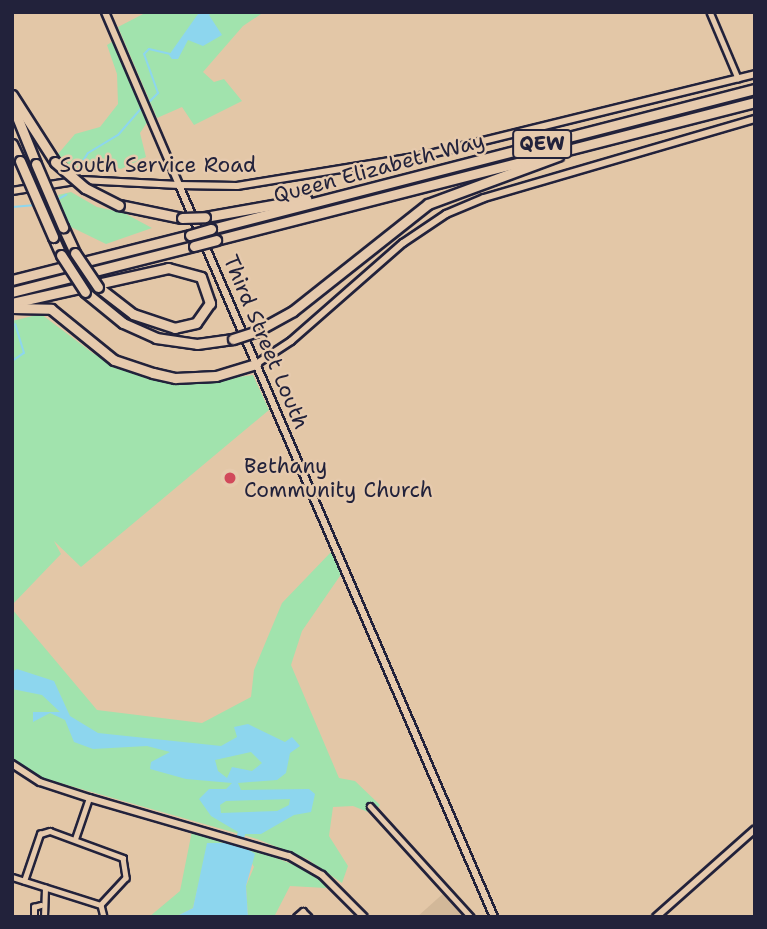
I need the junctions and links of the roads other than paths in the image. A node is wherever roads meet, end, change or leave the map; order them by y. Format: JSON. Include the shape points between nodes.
{"nodes":[{"id":1,"x":105,"y":12,"type":"edge"},
{"id":2,"x":710,"y":12,"type":"edge"},
{"id":3,"x":755,"y":74,"type":"edge"},
{"id":4,"x":738,"y":78,"type":"junction"},
{"id":5,"x":755,"y":89,"type":"edge"},
{"id":6,"x":12,"y":95,"type":"edge"},
{"id":7,"x":755,"y":102,"type":"edge"},
{"id":8,"x":12,"y":106,"type":"edge"},
{"id":9,"x":755,"y":119,"type":"edge"},
{"id":10,"x":637,"y":131,"type":"junction"},
{"id":11,"x":12,"y":144,"type":"edge"},
{"id":12,"x":179,"y":185,"type":"junction"},
{"id":13,"x":12,"y":191,"type":"edge"},
{"id":14,"x":328,"y":199,"type":"junction"},
{"id":15,"x":12,"y":280,"type":"edge"},
{"id":16,"x":12,"y":292,"type":"edge"},
{"id":17,"x":12,"y":305,"type":"edge"},
{"id":18,"x":257,"y":364,"type":"junction"},
{"id":19,"x":12,"y":764,"type":"edge"},
{"id":20,"x":89,"y":799,"type":"junction"},
{"id":21,"x":370,"y":806,"type":"dead end"},
{"id":22,"x":755,"y":829,"type":"edge"},
{"id":23,"x":75,"y":839,"type":"junction"},
{"id":24,"x":12,"y":877,"type":"edge"},
{"id":25,"x":24,"y":881,"type":"junction"},
{"id":26,"x":45,"y":888,"type":"junction"},
{"id":27,"x":41,"y":905,"type":"junction"},
{"id":28,"x":101,"y":905,"type":"junction"},
{"id":29,"x":34,"y":917,"type":"edge"},
{"id":30,"x":44,"y":917,"type":"edge"},
{"id":31,"x":104,"y":917,"type":"edge"},
{"id":32,"x":296,"y":917,"type":"edge"},
{"id":33,"x":309,"y":917,"type":"edge"},
{"id":34,"x":364,"y":917,"type":"edge"},
{"id":35,"x":471,"y":917,"type":"edge"},
{"id":36,"x":494,"y":917,"type":"edge"},
{"id":37,"x":656,"y":917,"type":"edge"}],
"edges":[{"from":1,"to":12,"type":"main road","name":"Third Street Louth"},
{"from":2,"to":4,"type":"street"},
{"from":3,"to":4,"type":"main road","name":"South Service Road"},
{"from":4,"to":12,"type":"main road","name":"South Service Road","via":[[426,155],[237,186]]},
{"from":5,"to":14,"type":"highway","name":"Queen Elizabeth Way","number":"QEW"},
{"from":6,"to":14,"type":"highway","bridge":true,"via":[[55,162],[85,188],[118,205],[182,218]]},
{"from":7,"to":10,"type":"highway","name":"Queen Elizabeth Way","number":"QEW"},
{"from":8,"to":17,"type":"highway","bridge":true,"via":[[75,253],[98,287],[134,314],[174,328],[196,323],[210,303],[201,277],[168,268]]},
{"from":9,"to":18,"type":"main road","via":[[484,198],[446,214],[403,243],[291,341]]},
{"from":10,"to":11,"type":"highway","bridge":true,"via":[[515,169],[428,204],[293,311],[255,332],[197,344],[156,338],[123,323],[85,292],[61,255]]},
{"from":10,"to":16,"type":"highway","name":"Queen Elizabeth Way","number":"QEW","bridge":true},
{"from":12,"to":13,"type":"main road","name":"South Service Road","via":[[81,180]]},
{"from":12,"to":18,"type":"main road","name":"Third Street Louth"},
{"from":14,"to":15,"type":"highway","name":"Queen Elizabeth Way","number":"QEW","bridge":true},
{"from":17,"to":18,"type":"highway","via":[[51,309],[114,360],[153,373],[176,378],[216,376]]},
{"from":18,"to":36,"type":"main road","name":"Third Street Louth"},
{"from":19,"to":20,"type":"main road","via":[[40,782]]},
{"from":20,"to":23,"type":"street"},
{"from":20,"to":34,"type":"main road","via":[[251,842],[322,875]]},
{"from":21,"to":35,"type":"street"},
{"from":22,"to":37,"type":"main road"},
{"from":23,"to":25,"type":"street","via":[[42,831]]},
{"from":23,"to":28,"type":"street","via":[[125,861],[126,878]]},
{"from":24,"to":25,"type":"street"},
{"from":25,"to":26,"type":"street"},
{"from":26,"to":27,"type":"street"},
{"from":26,"to":28,"type":"street"},
{"from":27,"to":29,"type":"street","via":[[34,907]]},
{"from":27,"to":30,"type":"street"},
{"from":28,"to":31,"type":"street"},
{"from":32,"to":33,"type":"street","via":[[303,911]]}]}
